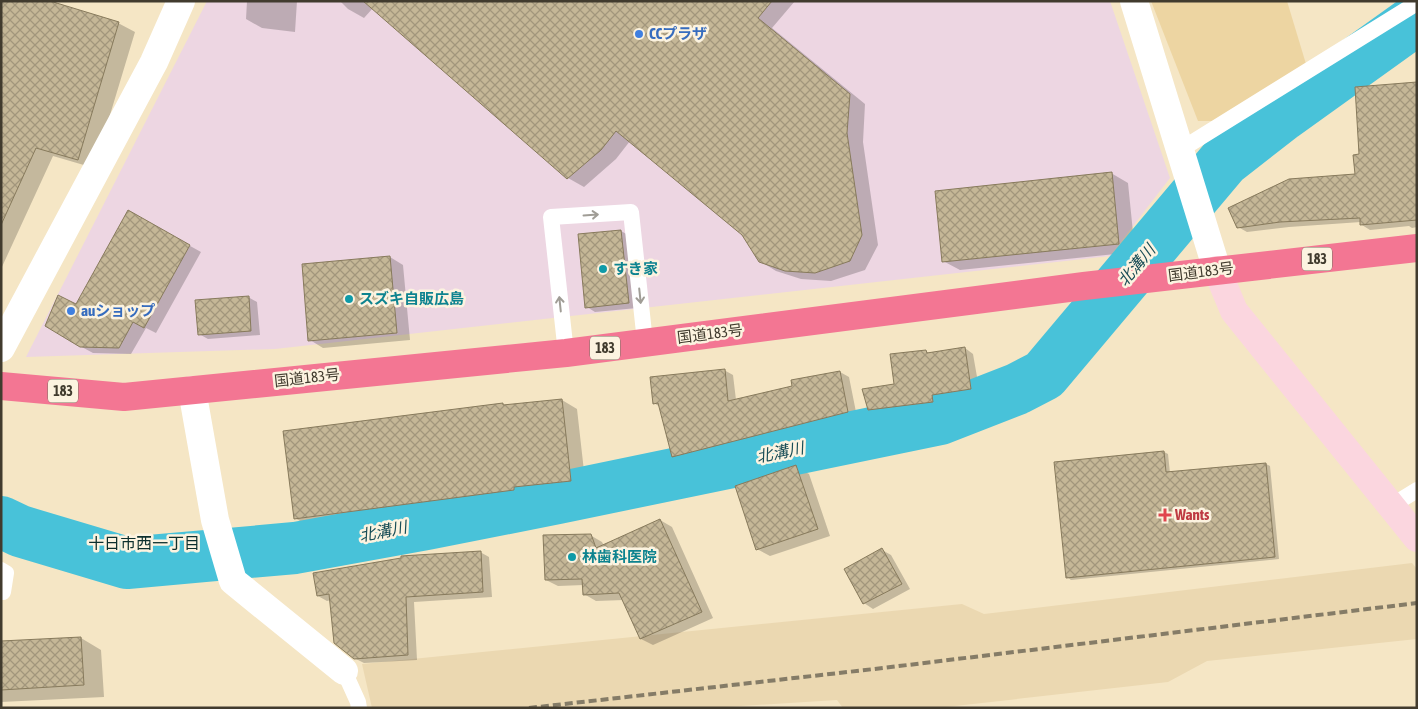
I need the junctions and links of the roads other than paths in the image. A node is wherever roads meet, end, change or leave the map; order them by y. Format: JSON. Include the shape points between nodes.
{"nodes":[{"id":1,"x":181,"y":1,"type":"edge"},
{"id":2,"x":1134,"y":1,"type":"edge"},
{"id":3,"x":1417,"y":3,"type":"edge"},
{"id":4,"x":1183,"y":160,"type":"junction"},
{"id":5,"x":1417,"y":248,"type":"edge"},
{"id":6,"x":1217,"y":270,"type":"junction"},
{"id":7,"x":645,"y":342,"type":"junction"},
{"id":8,"x":1,"y":348,"type":"edge"},
{"id":9,"x":566,"y":352,"type":"junction"},
{"id":10,"x":1,"y":386,"type":"edge"},
{"id":11,"x":192,"y":390,"type":"junction"},
{"id":12,"x":1417,"y":490,"type":"edge"},
{"id":13,"x":1391,"y":506,"type":"junction"},
{"id":14,"x":1417,"y":538,"type":"edge"},
{"id":15,"x":1,"y":570,"type":"edge"},
{"id":16,"x":1,"y":592,"type":"edge"},
{"id":17,"x":344,"y":671,"type":"joint"},
{"id":18,"x":359,"y":708,"type":"edge"}],
"edges":[{"from":1,"to":8,"type":"street","via":[[154,62]]},
{"from":2,"to":4,"type":"street"},
{"from":3,"to":4,"type":"lane"},
{"from":4,"to":6,"type":"street"},
{"from":5,"to":6,"type":"highway","name":"国道183号","number":"183"},
{"from":6,"to":7,"type":"highway","name":"国道183号","number":"183"},
{"from":6,"to":13,"type":"street","via":[[1234,312]]},
{"from":7,"to":9,"type":"highway","name":"国道183号","number":"183"},
{"from":9,"to":7,"type":"lane","one_way":true,"via":[[551,217],[631,212]]},
{"from":9,"to":11,"type":"highway","name":"国道183号","number":"183"},
{"from":10,"to":11,"type":"highway","name":"国道183号","number":"183","via":[[124,397]]},
{"from":11,"to":17,"type":"street","via":[[215,520],[233,581]]},
{"from":12,"to":13,"type":"lane"},
{"from":13,"to":14,"type":"street"},
{"from":15,"to":16,"type":"lane","via":[[6,572]]},
{"from":17,"to":18,"type":"lane"}]}
